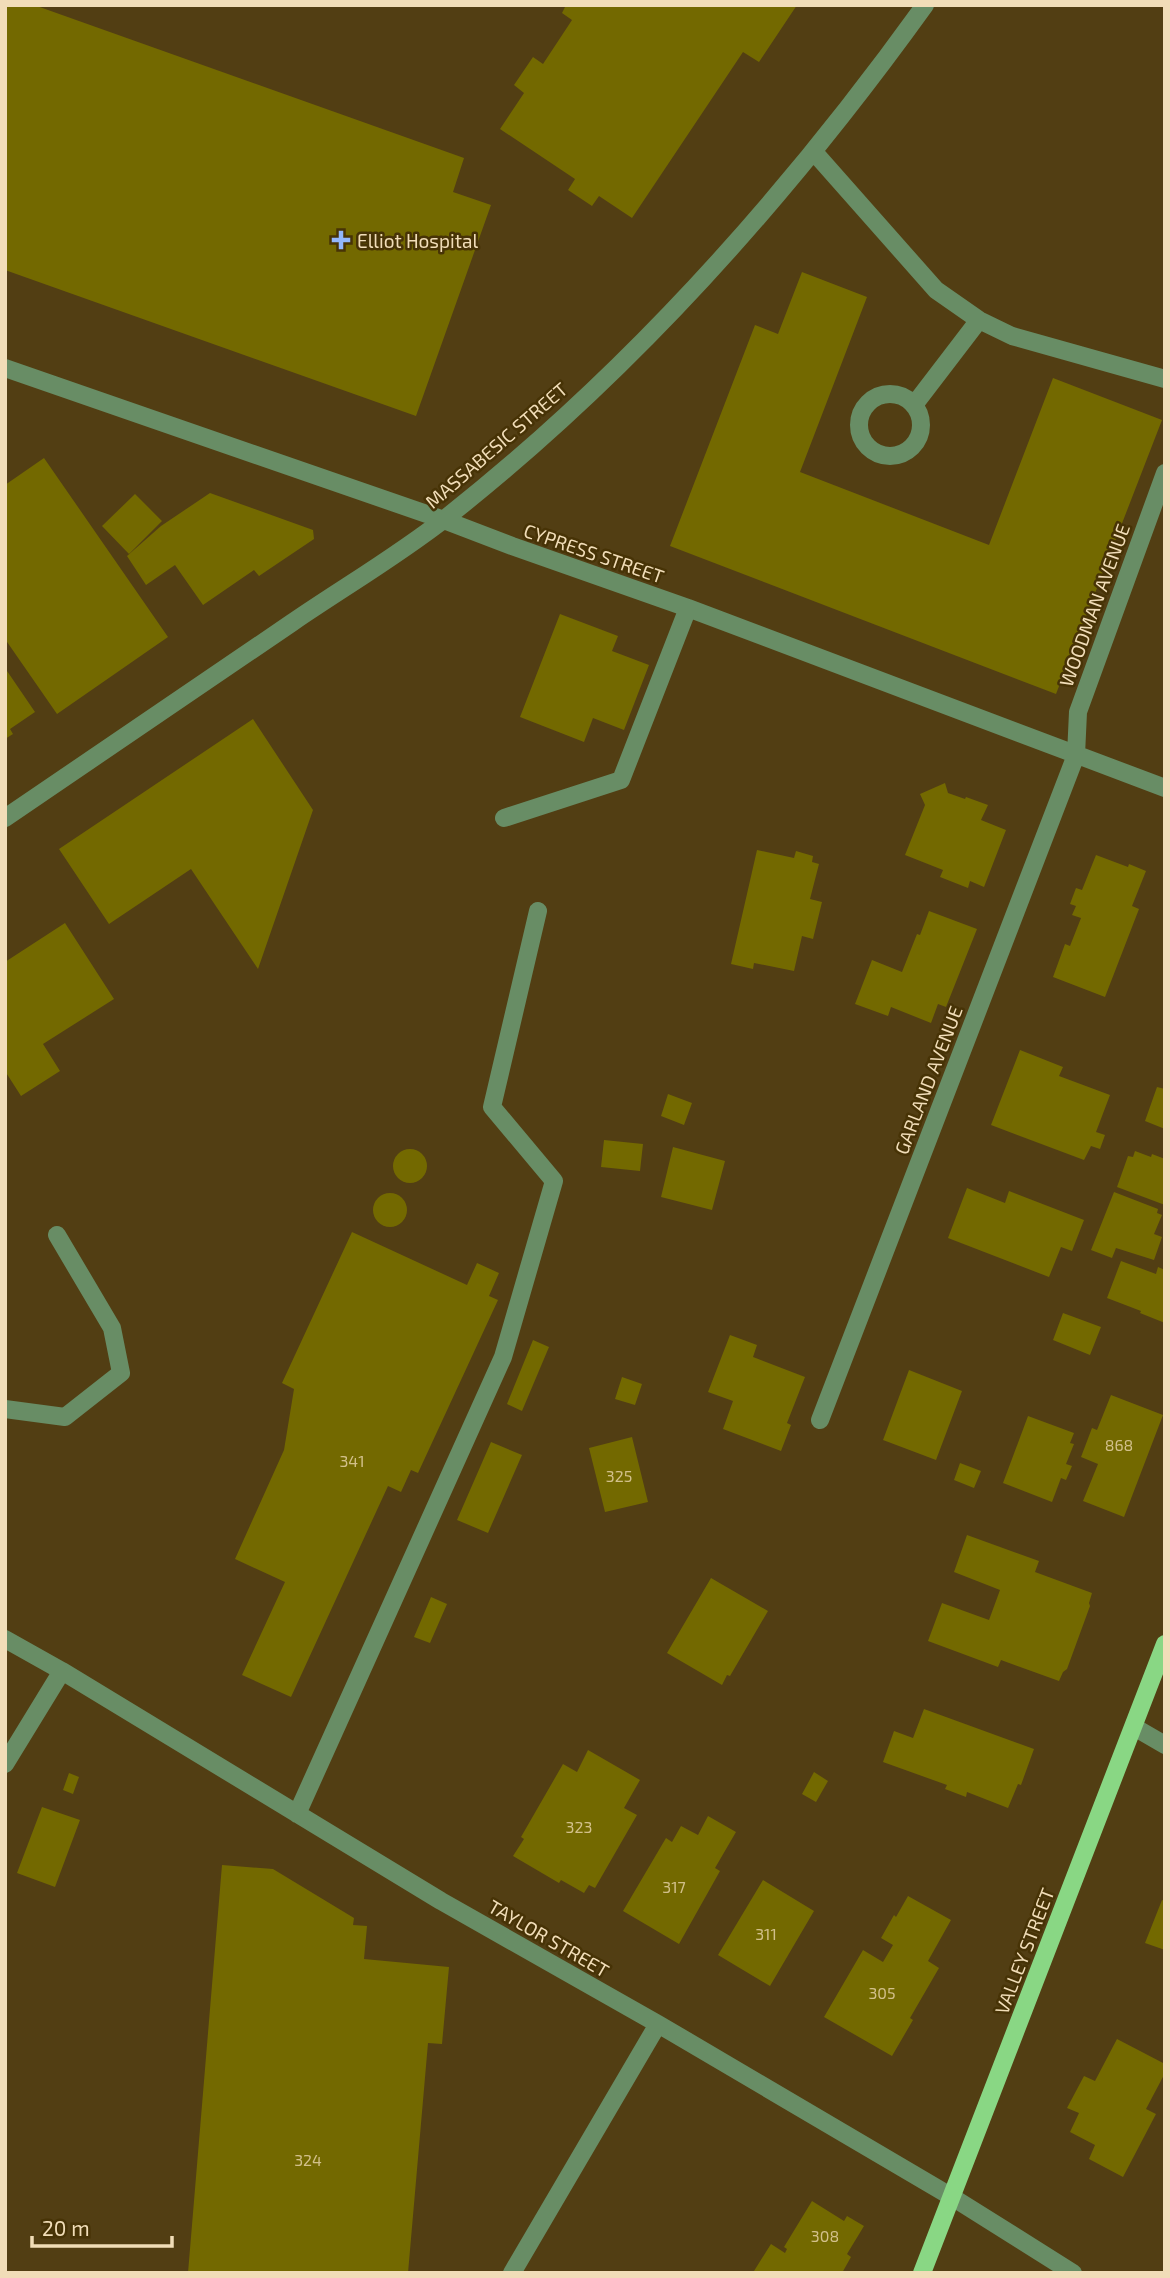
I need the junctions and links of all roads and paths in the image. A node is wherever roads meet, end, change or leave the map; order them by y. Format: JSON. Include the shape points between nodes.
{"nodes":[{"id":1,"x":925,"y":5,"type":"edge"},
{"id":2,"x":814,"y":152,"type":"junction"},
{"id":3,"x":979,"y":320,"type":"junction"},
{"id":4,"x":5,"y":368,"type":"edge"},
{"id":5,"x":1165,"y":379,"type":"edge"},
{"id":6,"x":914,"y":405,"type":"dead end"},
{"id":7,"x":1165,"y":473,"type":"edge"},
{"id":8,"x":444,"y":520,"type":"junction"},
{"id":9,"x":688,"y":608,"type":"junction"},
{"id":10,"x":1076,"y":755,"type":"junction"},
{"id":11,"x":1165,"y":788,"type":"edge"},
{"id":12,"x":5,"y":818,"type":"edge"},
{"id":13,"x":505,"y":818,"type":"dead end"},
{"id":14,"x":538,"y":911,"type":"dead end"},
{"id":15,"x":57,"y":1235,"type":"dead end"},
{"id":16,"x":5,"y":1409,"type":"edge"},
{"id":17,"x":820,"y":1420,"type":"dead end"},
{"id":18,"x":5,"y":1639,"type":"edge"},
{"id":19,"x":1165,"y":1644,"type":"edge"},
{"id":20,"x":62,"y":1671,"type":"junction"},
{"id":21,"x":1134,"y":1727,"type":"junction"},
{"id":22,"x":1165,"y":1745,"type":"edge"},
{"id":23,"x":5,"y":1764,"type":"edge"},
{"id":24,"x":297,"y":1814,"type":"junction"},
{"id":25,"x":658,"y":2024,"type":"junction"},
{"id":26,"x":951,"y":2197,"type":"junction"},
{"id":27,"x":512,"y":2273,"type":"edge"},
{"id":28,"x":922,"y":2273,"type":"edge"},
{"id":29,"x":1073,"y":2273,"type":"edge"}],
"edges":[{"from":1,"to":2,"type":"street","name":"MASSABESIC STREET"},
{"from":2,"to":3,"type":"street","via":[[936,290]]},
{"from":2,"to":8,"type":"street","name":"MASSABESIC STREET","via":[[758,218],[605,378]]},
{"from":3,"to":5,"type":"street","via":[[1012,336]]},
{"from":3,"to":6,"type":"street"},
{"from":4,"to":8,"type":"street","name":"CYPRESS STREET"},
{"from":7,"to":10,"type":"street","name":"WOODMAN AVENUE","via":[[1078,712]]},
{"from":8,"to":9,"type":"street","name":"CYPRESS STREET"},
{"from":8,"to":12,"type":"street","name":"MASSABESIC STREET"},
{"from":9,"to":10,"type":"street","name":"CYPRESS STREET"},
{"from":9,"to":13,"type":"street","via":[[621,780]]},
{"from":10,"to":11,"type":"street","name":"CYPRESS STREET"},
{"from":10,"to":17,"type":"street","name":"GARLAND AVENUE"},
{"from":14,"to":24,"type":"street","via":[[492,1107],[554,1181],[503,1357]]},
{"from":15,"to":16,"type":"street","via":[[112,1328],[121,1373],[65,1417]]},
{"from":18,"to":20,"type":"street","name":"TAYLOR STREET"},
{"from":19,"to":21,"type":"main road","name":"VALLEY STREET"},
{"from":20,"to":23,"type":"street"},
{"from":20,"to":24,"type":"street","name":"TAYLOR STREET"},
{"from":21,"to":22,"type":"street"},
{"from":21,"to":26,"type":"main road","name":"VALLEY STREET"},
{"from":24,"to":25,"type":"street","name":"TAYLOR STREET"},
{"from":25,"to":26,"type":"street","name":"TAYLOR STREET"},
{"from":25,"to":27,"type":"street"},
{"from":26,"to":28,"type":"main road","name":"VALLEY STREET"},
{"from":26,"to":29,"type":"street","name":"TAYLOR STREET"}]}
